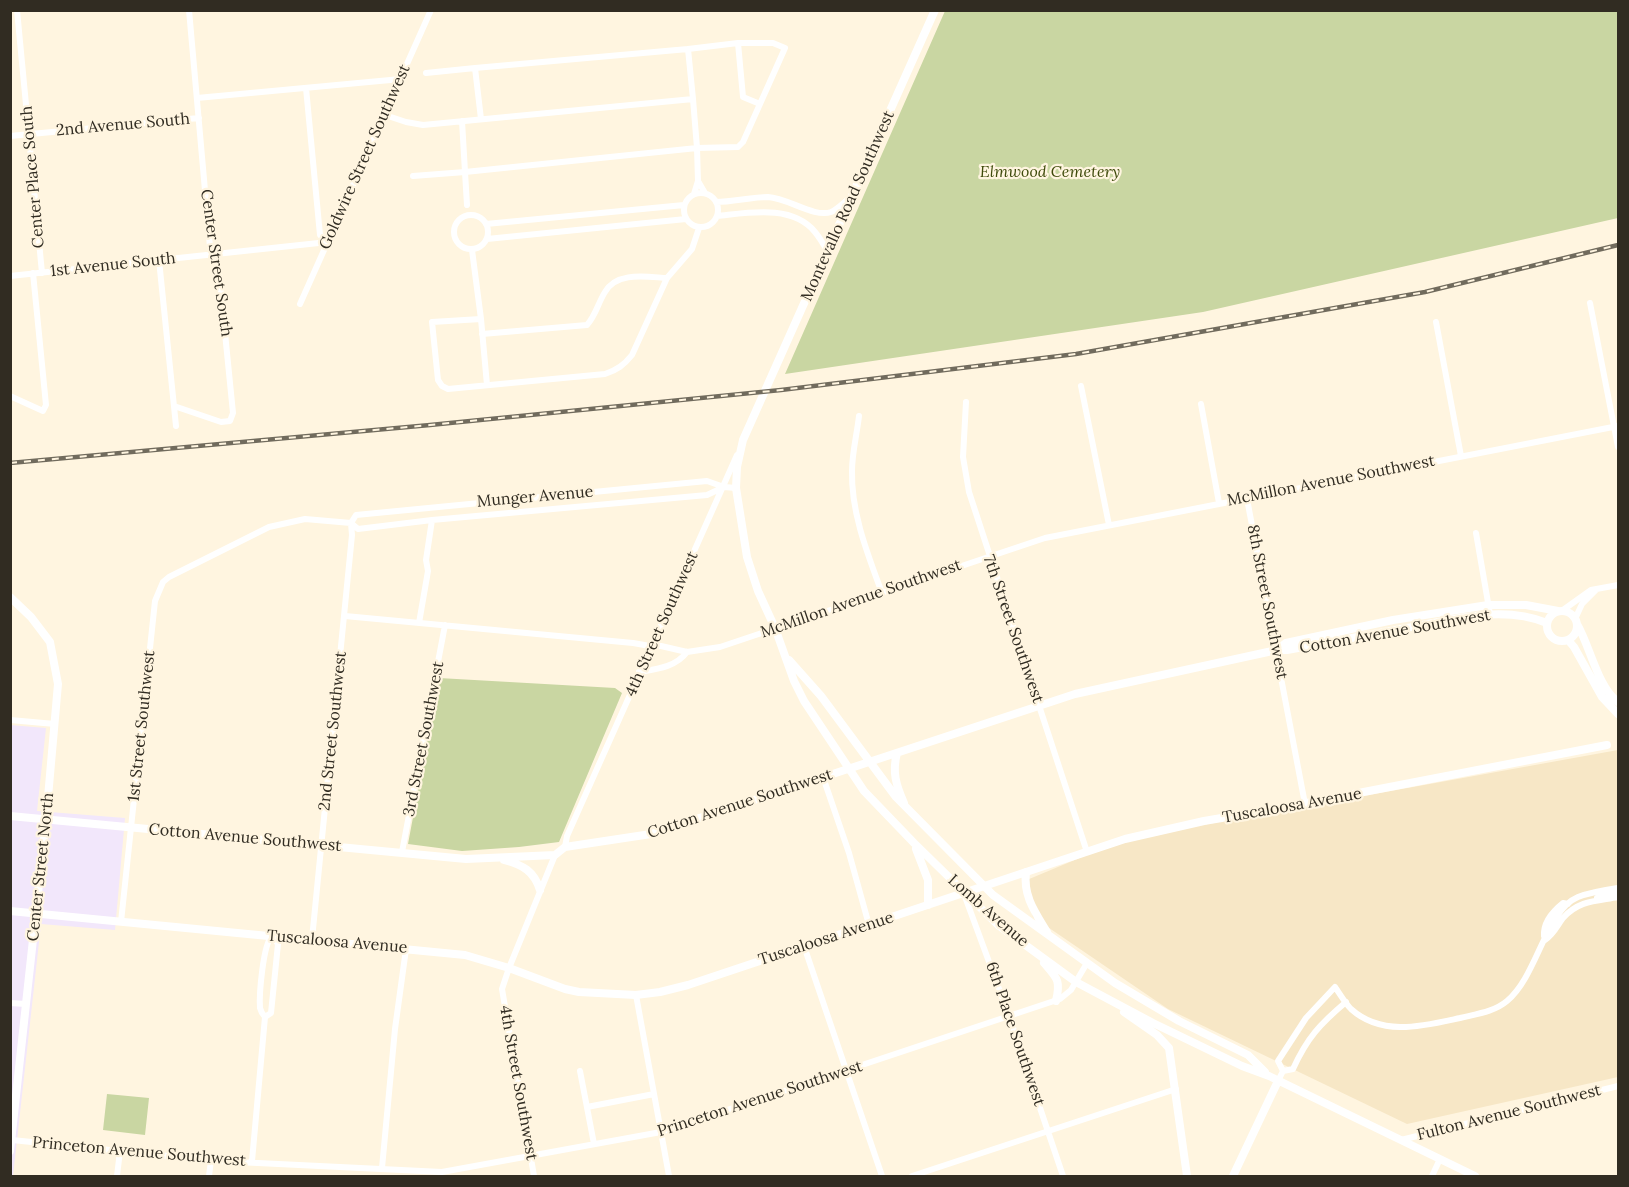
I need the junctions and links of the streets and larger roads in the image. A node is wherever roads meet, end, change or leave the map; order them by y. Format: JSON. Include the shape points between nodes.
{"nodes":[{"id":1,"x":18,"y":10,"type":"edge"},
{"id":2,"x":189,"y":10,"type":"edge"},
{"id":3,"x":431,"y":10,"type":"edge"},
{"id":4,"x":935,"y":10,"type":"edge"},
{"id":5,"x":738,"y":43,"type":"junction"},
{"id":6,"x":688,"y":49,"type":"junction"},
{"id":7,"x":475,"y":68,"type":"junction"},
{"id":8,"x":426,"y":73,"type":"dead end"},
{"id":9,"x":401,"y":79,"type":"junction"},
{"id":10,"x":306,"y":88,"type":"junction"},
{"id":11,"x":197,"y":98,"type":"junction"},
{"id":12,"x":693,"y":99,"type":"junction"},
{"id":13,"x":760,"y":104,"type":"junction"},
{"id":14,"x":384,"y":115,"type":"junction"},
{"id":15,"x":199,"y":118,"type":"junction"},
{"id":16,"x":481,"y":119,"type":"junction"},
{"id":17,"x":462,"y":121,"type":"junction"},
{"id":18,"x":30,"y":134,"type":"junction"},
{"id":19,"x":10,"y":136,"type":"edge"},
{"id":20,"x":697,"y":148,"type":"junction"},
{"id":21,"x":465,"y":172,"type":"junction"},
{"id":22,"x":413,"y":176,"type":"dead end"},
{"id":23,"x":698,"y":181,"type":"junction"},
{"id":24,"x":694,"y":194,"type":"junction"},
{"id":25,"x":705,"y":194,"type":"junction"},
{"id":26,"x":853,"y":196,"type":"junction"},
{"id":27,"x":716,"y":202,"type":"junction"},
{"id":28,"x":467,"y":205,"type":"junction"},
{"id":29,"x":684,"y":205,"type":"junction"},
{"id":30,"x":473,"y":215,"type":"junction"},
{"id":31,"x":717,"y":216,"type":"junction"},
{"id":32,"x":464,"y":217,"type":"junction"},
{"id":33,"x":686,"y":219,"type":"junction"},
{"id":34,"x":486,"y":224,"type":"junction"},
{"id":35,"x":699,"y":228,"type":"junction"},
{"id":36,"x":487,"y":239,"type":"junction"},
{"id":37,"x":328,"y":242,"type":"junction"},
{"id":38,"x":472,"y":250,"type":"junction"},
{"id":39,"x":828,"y":252,"type":"junction"},
{"id":40,"x":215,"y":255,"type":"junction"},
{"id":41,"x":159,"y":260,"type":"junction"},
{"id":42,"x":33,"y":273,"type":"junction"},
{"id":43,"x":42,"y":273,"type":"junction"},
{"id":44,"x":10,"y":276,"type":"edge"},
{"id":45,"x":667,"y":278,"type":"junction"},
{"id":46,"x":1590,"y":303,"type":"dead end"},
{"id":47,"x":300,"y":304,"type":"dead end"},
{"id":48,"x":481,"y":319,"type":"junction"},
{"id":49,"x":1436,"y":322,"type":"dead end"},
{"id":50,"x":482,"y":333,"type":"junction"},
{"id":51,"x":487,"y":385,"type":"junction"},
{"id":52,"x":1080,"y":386,"type":"dead end"},
{"id":53,"x":10,"y":396,"type":"edge"},
{"id":54,"x":760,"y":401,"type":"joint"},
{"id":55,"x":966,"y":402,"type":"dead end"},
{"id":56,"x":1201,"y":404,"type":"dead end"},
{"id":57,"x":174,"y":406,"type":"junction"},
{"id":58,"x":859,"y":416,"type":"dead end"},
{"id":59,"x":176,"y":426,"type":"dead end"},
{"id":60,"x":1616,"y":426,"type":"edge"},
{"id":61,"x":743,"y":440,"type":"junction"},
{"id":62,"x":1618,"y":447,"type":"edge"},
{"id":63,"x":1461,"y":456,"type":"junction"},
{"id":64,"x":724,"y":487,"type":"junction"},
{"id":65,"x":736,"y":488,"type":"junction"},
{"id":66,"x":597,"y":491,"type":"junction"},
{"id":67,"x":1247,"y":499,"type":"junction"},
{"id":68,"x":474,"y":502,"type":"junction"},
{"id":69,"x":1219,"y":503,"type":"junction"},
{"id":70,"x":600,"y":505,"type":"junction"},
{"id":71,"x":476,"y":516,"type":"junction"},
{"id":72,"x":432,"y":520,"type":"junction"},
{"id":73,"x":351,"y":522,"type":"junction"},
{"id":74,"x":1108,"y":525,"type":"junction"},
{"id":75,"x":1476,"y":533,"type":"dead end"},
{"id":76,"x":988,"y":556,"type":"junction"},
{"id":77,"x":1618,"y":585,"type":"edge"},
{"id":78,"x":1595,"y":590,"type":"junction"},
{"id":79,"x":882,"y":593,"type":"junction"},
{"id":80,"x":11,"y":598,"type":"edge"},
{"id":81,"x":155,"y":601,"type":"joint"},
{"id":82,"x":1489,"y":610,"type":"junction"},
{"id":83,"x":1560,"y":611,"type":"junction"},
{"id":84,"x":345,"y":616,"type":"junction"},
{"id":85,"x":1576,"y":621,"type":"junction"},
{"id":86,"x":419,"y":623,"type":"junction"},
{"id":87,"x":1547,"y":623,"type":"junction"},
{"id":88,"x":445,"y":625,"type":"junction"},
{"id":89,"x":776,"y":628,"type":"junction"},
{"id":90,"x":1568,"y":640,"type":"junction"},
{"id":91,"x":650,"y":646,"type":"junction"},
{"id":92,"x":1277,"y":650,"type":"junction"},
{"id":93,"x":687,"y":652,"type":"junction"},
{"id":94,"x":787,"y":658,"type":"junction"},
{"id":95,"x":639,"y":672,"type":"junction"},
{"id":96,"x":1618,"y":702,"type":"edge"},
{"id":97,"x":1039,"y":705,"type":"junction"},
{"id":98,"x":1618,"y":714,"type":"edge"},
{"id":99,"x":10,"y":720,"type":"edge"},
{"id":100,"x":55,"y":724,"type":"junction"},
{"id":101,"x":1607,"y":745,"type":"dead end"},
{"id":102,"x":897,"y":753,"type":"junction"},
{"id":103,"x":870,"y":762,"type":"junction"},
{"id":104,"x":848,"y":769,"type":"junction"},
{"id":105,"x":823,"y":777,"type":"junction"},
{"id":106,"x":1305,"y":804,"type":"junction"},
{"id":107,"x":906,"y":808,"type":"junction"},
{"id":108,"x":10,"y":816,"type":"edge"},
{"id":109,"x":46,"y":820,"type":"junction"},
{"id":110,"x":132,"y":828,"type":"junction"},
{"id":111,"x":914,"y":843,"type":"junction"},
{"id":112,"x":321,"y":845,"type":"junction"},
{"id":113,"x":566,"y":847,"type":"junction"},
{"id":114,"x":402,"y":852,"type":"junction"},
{"id":115,"x":1087,"y":852,"type":"junction"},
{"id":116,"x":555,"y":855,"type":"junction"},
{"id":117,"x":495,"y":858,"type":"junction"},
{"id":118,"x":1026,"y":872,"type":"junction"},
{"id":119,"x":983,"y":887,"type":"junction"},
{"id":120,"x":1618,"y":888,"type":"edge"},
{"id":121,"x":540,"y":890,"type":"junction"},
{"id":122,"x":964,"y":893,"type":"junction"},
{"id":123,"x":1618,"y":895,"type":"edge"},
{"id":124,"x":928,"y":905,"type":"junction"},
{"id":125,"x":10,"y":911,"type":"edge"},
{"id":126,"x":36,"y":914,"type":"junction"},
{"id":127,"x":121,"y":922,"type":"junction"},
{"id":128,"x":869,"y":925,"type":"junction"},
{"id":129,"x":272,"y":936,"type":"junction"},
{"id":130,"x":1051,"y":938,"type":"junction"},
{"id":131,"x":312,"y":939,"type":"junction"},
{"id":132,"x":1544,"y":940,"type":"junction"},
{"id":133,"x":804,"y":946,"type":"junction"},
{"id":134,"x":1029,"y":948,"type":"junction"},
{"id":135,"x":406,"y":949,"type":"junction"},
{"id":136,"x":1087,"y":963,"type":"junction"},
{"id":137,"x":509,"y":968,"type":"junction"},
{"id":138,"x":1076,"y":982,"type":"junction"},
{"id":139,"x":636,"y":995,"type":"junction"},
{"id":140,"x":1104,"y":997,"type":"junction"},
{"id":141,"x":1056,"y":1001,"type":"junction"},
{"id":142,"x":1346,"y":1002,"type":"junction"},
{"id":143,"x":10,"y":1003,"type":"edge"},
{"id":144,"x":26,"y":1004,"type":"junction"},
{"id":145,"x":1009,"y":1016,"type":"junction"},
{"id":146,"x":265,"y":1017,"type":"junction"},
{"id":147,"x":1302,"y":1023,"type":"junction"},
{"id":148,"x":1314,"y":1033,"type":"junction"},
{"id":149,"x":580,"y":1071,"type":"dead end"},
{"id":150,"x":847,"y":1071,"type":"junction"},
{"id":151,"x":1283,"y":1071,"type":"junction"},
{"id":152,"x":1269,"y":1076,"type":"junction"},
{"id":153,"x":1278,"y":1081,"type":"junction"},
{"id":154,"x":1618,"y":1086,"type":"edge"},
{"id":155,"x":1176,"y":1089,"type":"junction"},
{"id":156,"x":654,"y":1094,"type":"junction"},
{"id":157,"x":587,"y":1107,"type":"junction"},
{"id":158,"x":1048,"y":1131,"type":"junction"},
{"id":159,"x":661,"y":1132,"type":"junction"},
{"id":160,"x":12,"y":1140,"type":"edge"},
{"id":161,"x":1401,"y":1140,"type":"junction"},
{"id":162,"x":594,"y":1144,"type":"junction"},
{"id":163,"x":10,"y":1151,"type":"edge"},
{"id":164,"x":120,"y":1151,"type":"junction"},
{"id":165,"x":530,"y":1155,"type":"junction"},
{"id":166,"x":1440,"y":1159,"type":"junction"},
{"id":167,"x":211,"y":1160,"type":"junction"},
{"id":168,"x":252,"y":1161,"type":"junction"},
{"id":169,"x":382,"y":1168,"type":"junction"},
{"id":170,"x":411,"y":1173,"type":"edge"},
{"id":171,"x":117,"y":1176,"type":"edge"},
{"id":172,"x":209,"y":1176,"type":"edge"},
{"id":173,"x":534,"y":1176,"type":"edge"},
{"id":174,"x":669,"y":1176,"type":"edge"},
{"id":175,"x":882,"y":1176,"type":"edge"},
{"id":176,"x":912,"y":1176,"type":"edge"},
{"id":177,"x":1063,"y":1176,"type":"edge"},
{"id":178,"x":1187,"y":1176,"type":"edge"},
{"id":179,"x":1233,"y":1176,"type":"edge"},
{"id":180,"x":1432,"y":1176,"type":"edge"},
{"id":181,"x":1474,"y":1176,"type":"edge"}],
"edges":[{"from":1,"to":18,"type":"street","name":"Center Place South"},
{"from":2,"to":11,"type":"street","name":"Center Street South"},
{"from":3,"to":9,"type":"street","name":"Goldwire Street Southwest"},
{"from":4,"to":26,"type":"street","name":"Montevallo Road Southwest"},
{"from":5,"to":6,"type":"street"},
{"from":5,"to":13,"type":"street","via":[[743,97]]},
{"from":5,"to":13,"type":"street","via":[[773,43],[785,48]]},
{"from":6,"to":7,"type":"street"},
{"from":6,"to":12,"type":"street"},
{"from":7,"to":8,"type":"street"},
{"from":7,"to":16,"type":"street"},
{"from":9,"to":10,"type":"street"},
{"from":9,"to":14,"type":"street","name":"Goldwire Street Southwest"},
{"from":10,"to":11,"type":"street"},
{"from":10,"to":37,"type":"street","via":[[320,235]]},
{"from":11,"to":15,"type":"street","name":"Center Street South"},
{"from":12,"to":16,"type":"street"},
{"from":12,"to":20,"type":"street"},
{"from":13,"to":20,"type":"street","via":[[738,147]]},
{"from":14,"to":17,"type":"street","via":[[423,124]]},
{"from":14,"to":37,"type":"street","name":"Goldwire Street Southwest"},
{"from":15,"to":18,"type":"street","name":"2nd Avenue South"},
{"from":15,"to":40,"type":"street","name":"Center Street South","via":[[210,247]]},
{"from":16,"to":17,"type":"street"},
{"from":17,"to":21,"type":"street"},
{"from":18,"to":19,"type":"street","name":"2nd Avenue South"},
{"from":18,"to":43,"type":"street","name":"Center Place South"},
{"from":20,"to":21,"type":"street"},
{"from":20,"to":23,"type":"street"},
{"from":21,"to":22,"type":"street"},
{"from":21,"to":28,"type":"street"},
{"from":23,"to":24,"type":"street"},
{"from":23,"to":25,"type":"street"},
{"from":24,"to":25,"type":"street"},
{"from":24,"to":29,"type":"street"},
{"from":25,"to":27,"type":"street"},
{"from":26,"to":27,"type":"street","via":[[825,214],[773,198]]},
{"from":26,"to":39,"type":"street","name":"Montevallo Road Southwest"},
{"from":27,"to":31,"type":"street"},
{"from":28,"to":30,"type":"street"},
{"from":28,"to":32,"type":"street"},
{"from":29,"to":33,"type":"street"},
{"from":29,"to":34,"type":"street"},
{"from":30,"to":32,"type":"street"},
{"from":30,"to":34,"type":"street"},
{"from":31,"to":35,"type":"street","via":[[710,225]]},
{"from":31,"to":39,"type":"street","via":[[768,212],[786,215],[810,226]]},
{"from":32,"to":38,"type":"street","via":[[454,227],[454,238],[461,247]]},
{"from":33,"to":35,"type":"street"},
{"from":33,"to":36,"type":"street"},
{"from":34,"to":36,"type":"street"},
{"from":35,"to":45,"type":"street","via":[[692,249]]},
{"from":36,"to":38,"type":"street"},
{"from":37,"to":40,"type":"street","name":"1st Avenue South"},
{"from":37,"to":47,"type":"street","name":"Goldwire Street Southwest"},
{"from":38,"to":48,"type":"street"},
{"from":39,"to":54,"type":"street","name":"Montevallo Road Southwest"},
{"from":40,"to":41,"type":"street","name":"1st Avenue South"},
{"from":40,"to":57,"type":"street","name":"Center Street South","via":[[232,418],[221,422]]},
{"from":41,"to":43,"type":"street","name":"1st Avenue South"},
{"from":41,"to":57,"type":"street"},
{"from":42,"to":43,"type":"street","name":"1st Avenue South"},
{"from":42,"to":44,"type":"street","name":"1st Avenue South"},
{"from":42,"to":53,"type":"street","name":"Center Place South","via":[[46,400],[43,411]]},
{"from":45,"to":50,"type":"street","via":[[623,278],[612,282],[587,325]]},
{"from":45,"to":51,"type":"street","via":[[632,355],[616,370]]},
{"from":46,"to":60,"type":"street"},
{"from":48,"to":50,"type":"street"},
{"from":48,"to":51,"type":"street","via":[[432,322],[438,380],[442,386],[448,389]]},
{"from":49,"to":63,"type":"street"},
{"from":50,"to":51,"type":"street"},
{"from":52,"to":74,"type":"street"},
{"from":54,"to":61,"type":"street","name":"4th Street Southwest"},
{"from":55,"to":76,"type":"street","name":"7th Street Southwest","via":[[964,470]]},
{"from":56,"to":69,"type":"street"},
{"from":57,"to":59,"type":"street"},
{"from":58,"to":79,"type":"street","via":[[852,488]]},
{"from":60,"to":62,"type":"street"},
{"from":60,"to":63,"type":"street","name":"McMillon Avenue Southwest"},
{"from":61,"to":64,"type":"street","name":"4th Street Southwest"},
{"from":61,"to":65,"type":"street","name":"Lomb Avenue"},
{"from":63,"to":67,"type":"street","name":"McMillon Avenue Southwest"},
{"from":64,"to":65,"type":"street","name":"Munger Avenue"},
{"from":64,"to":66,"type":"street","name":"Munger Avenue","via":[[707,481]]},
{"from":64,"to":70,"type":"street","name":"Munger Avenue","via":[[707,495]]},
{"from":64,"to":91,"type":"street","name":"4th Street Southwest"},
{"from":65,"to":89,"type":"street","name":"Lomb Avenue","via":[[747,557]]},
{"from":66,"to":68,"type":"street","name":"Munger Avenue"},
{"from":66,"to":70,"type":"street"},
{"from":67,"to":69,"type":"street","name":"McMillon Avenue Southwest"},
{"from":67,"to":92,"type":"street","name":"8th Street Southwest"},
{"from":68,"to":71,"type":"street"},
{"from":68,"to":73,"type":"street","name":"Munger Avenue","via":[[356,515]]},
{"from":69,"to":74,"type":"street","name":"McMillon Avenue Southwest"},
{"from":70,"to":71,"type":"street","name":"Munger Avenue"},
{"from":71,"to":72,"type":"street","name":"Munger Avenue"},
{"from":72,"to":73,"type":"street","name":"Munger Avenue","via":[[358,529]]},
{"from":72,"to":86,"type":"street"},
{"from":73,"to":81,"type":"street","name":"Munger Avenue","via":[[305,519],[269,527],[169,577]]},
{"from":73,"to":84,"type":"street","name":"2nd Street Southwest"},
{"from":74,"to":76,"type":"street","name":"McMillon Avenue Southwest"},
{"from":75,"to":82,"type":"street"},
{"from":76,"to":79,"type":"street","name":"McMillon Avenue Southwest"},
{"from":76,"to":97,"type":"street","name":"7th Street Southwest"},
{"from":77,"to":78,"type":"street"},
{"from":78,"to":83,"type":"street"},
{"from":78,"to":85,"type":"street","via":[[1582,604]]},
{"from":79,"to":89,"type":"street","name":"McMillon Avenue Southwest"},
{"from":80,"to":100,"type":"street","name":"Center Street North","via":[[50,642],[58,684]]},
{"from":81,"to":110,"type":"street","name":"1st Street Southwest"},
{"from":82,"to":83,"type":"street","name":"Cotton Avenue Southwest","via":[[1526,604]]},
{"from":82,"to":87,"type":"street","name":"Cotton Avenue Southwest"},
{"from":82,"to":92,"type":"street","name":"Cotton Avenue Southwest","via":[[1393,620],[1286,643]]},
{"from":83,"to":85,"type":"street","via":[[1568,612]]},
{"from":83,"to":87,"type":"street","via":[[1550,616]]},
{"from":84,"to":86,"type":"street","name":"McMillon Avenue Southwest"},
{"from":84,"to":112,"type":"street","name":"2nd Street Southwest"},
{"from":85,"to":90,"type":"street","via":[[1575,633]]},
{"from":85,"to":96,"type":"street","via":[[1603,683]]},
{"from":86,"to":88,"type":"street","name":"McMillon Avenue Southwest"},
{"from":87,"to":90,"type":"street","via":[[1553,638]]},
{"from":88,"to":91,"type":"street","name":"McMillon Avenue Southwest"},
{"from":88,"to":114,"type":"street","name":"3rd Street Southwest"},
{"from":89,"to":93,"type":"street","name":"McMillon Avenue Southwest","via":[[720,647]]},
{"from":89,"to":94,"type":"street","name":"Lomb Avenue"},
{"from":90,"to":98,"type":"street","via":[[1602,698]]},
{"from":91,"to":93,"type":"street","name":"McMillon Avenue Southwest"},
{"from":91,"to":95,"type":"street","name":"4th Street Southwest"},
{"from":92,"to":97,"type":"street","name":"Cotton Avenue Southwest"},
{"from":92,"to":106,"type":"street","name":"8th Street Southwest"},
{"from":93,"to":95,"type":"street","via":[[666,667]]},
{"from":94,"to":103,"type":"street","name":"Lomb Avenue"},
{"from":94,"to":104,"type":"street","name":"Lomb Avenue","via":[[804,701]]},
{"from":95,"to":113,"type":"street","name":"4th Street Southwest","via":[[567,836]]},
{"from":97,"to":102,"type":"street","name":"Cotton Avenue Southwest"},
{"from":97,"to":115,"type":"street","name":"7th Street Southwest"},
{"from":99,"to":100,"type":"street"},
{"from":100,"to":109,"type":"street","name":"Center Street North"},
{"from":101,"to":106,"type":"street","name":"Tuscaloosa Avenue"},
{"from":102,"to":103,"type":"street","name":"Cotton Avenue Southwest"},
{"from":102,"to":107,"type":"street","via":[[896,784]]},
{"from":103,"to":104,"type":"street","name":"Cotton Avenue Southwest"},
{"from":103,"to":107,"type":"street","name":"Lomb Avenue"},
{"from":104,"to":105,"type":"street","name":"Cotton Avenue Southwest"},
{"from":104,"to":111,"type":"street","name":"Lomb Avenue"},
{"from":105,"to":113,"type":"street","name":"Cotton Avenue Southwest","via":[[651,834]]},
{"from":105,"to":128,"type":"street"},
{"from":106,"to":115,"type":"street","name":"Tuscaloosa Avenue","via":[[1192,824]]},
{"from":107,"to":119,"type":"street","name":"Lomb Avenue"},
{"from":108,"to":109,"type":"street","name":"Cotton Avenue Southwest"},
{"from":109,"to":110,"type":"street","name":"Cotton Avenue Southwest"},
{"from":109,"to":126,"type":"street","name":"Center Street North"},
{"from":110,"to":112,"type":"street","name":"Cotton Avenue Southwest"},
{"from":110,"to":127,"type":"street","name":"1st Street Southwest"},
{"from":111,"to":122,"type":"street","name":"Lomb Avenue"},
{"from":111,"to":124,"type":"street","via":[[928,880]]},
{"from":112,"to":114,"type":"street","name":"Cotton Avenue Southwest"},
{"from":112,"to":131,"type":"street","name":"2nd Street Southwest"},
{"from":113,"to":116,"type":"street","name":"Cotton Avenue Southwest"},
{"from":114,"to":117,"type":"street","name":"Cotton Avenue Southwest"},
{"from":115,"to":118,"type":"street","name":"Tuscaloosa Avenue"},
{"from":116,"to":117,"type":"street","name":"Cotton Avenue Southwest"},
{"from":116,"to":121,"type":"street","name":"4th Street Southwest"},
{"from":117,"to":121,"type":"street","via":[[527,869],[537,879]]},
{"from":118,"to":119,"type":"street","name":"Tuscaloosa Avenue"},
{"from":118,"to":130,"type":"street","via":[[1027,898]]},
{"from":119,"to":122,"type":"street","name":"Tuscaloosa Avenue"},
{"from":119,"to":130,"type":"street","name":"Lomb Avenue"},
{"from":120,"to":132,"type":"street","via":[[1563,903],[1544,928]]},
{"from":121,"to":137,"type":"street","name":"4th Street Southwest"},
{"from":122,"to":124,"type":"street","name":"Tuscaloosa Avenue"},
{"from":122,"to":134,"type":"street","name":"Lomb Avenue"},
{"from":122,"to":145,"type":"street","name":"6th Place Southwest"},
{"from":123,"to":132,"type":"street","via":[[1602,896],[1572,909]]},
{"from":124,"to":128,"type":"street","name":"Tuscaloosa Avenue"},
{"from":125,"to":126,"type":"street","name":"Tuscaloosa Avenue"},
{"from":126,"to":127,"type":"street","name":"Tuscaloosa Avenue"},
{"from":126,"to":144,"type":"street","name":"Center Street North"},
{"from":127,"to":129,"type":"street","name":"Tuscaloosa Avenue"},
{"from":128,"to":133,"type":"street","name":"Tuscaloosa Avenue"},
{"from":129,"to":131,"type":"street","name":"Tuscaloosa Avenue"},
{"from":129,"to":146,"type":"street","via":[[267,940],[261,986],[260,1011]]},
{"from":129,"to":146,"type":"street","via":[[278,944],[271,1013]]},
{"from":130,"to":136,"type":"street","name":"Lomb Avenue"},
{"from":131,"to":135,"type":"street","name":"Tuscaloosa Avenue"},
{"from":132,"to":142,"type":"street","via":[[1520,989],[1488,1012],[1403,1028],[1385,1027],[1368,1021]]},
{"from":133,"to":139,"type":"street","name":"Tuscaloosa Avenue","via":[[686,986]]},
{"from":133,"to":150,"type":"street"},
{"from":134,"to":138,"type":"street","name":"Lomb Avenue"},
{"from":134,"to":141,"type":"street","via":[[1059,981]]},
{"from":135,"to":137,"type":"street","name":"Tuscaloosa Avenue","via":[[465,955]]},
{"from":135,"to":169,"type":"street"},
{"from":136,"to":138,"type":"street","name":"Princeton Avenue Southwest"},
{"from":136,"to":152,"type":"street","name":"Lomb Avenue","via":[[1179,1022],[1248,1055]]},
{"from":137,"to":139,"type":"street","name":"Tuscaloosa Avenue","via":[[569,990]]},
{"from":137,"to":165,"type":"street","name":"4th Street Southwest","via":[[502,989]]},
{"from":138,"to":140,"type":"street","name":"Lomb Avenue"},
{"from":138,"to":141,"type":"street","name":"Princeton Avenue Southwest"},
{"from":139,"to":156,"type":"street"},
{"from":140,"to":152,"type":"street","name":"Lomb Avenue"},
{"from":140,"to":155,"type":"street","via":[[1169,1048]]},
{"from":141,"to":145,"type":"street","name":"Princeton Avenue Southwest"},
{"from":142,"to":147,"type":"street","via":[[1335,987]]},
{"from":142,"to":148,"type":"street"},
{"from":143,"to":144,"type":"street"},
{"from":144,"to":160,"type":"street","name":"Center Street North"},
{"from":145,"to":150,"type":"street","name":"Princeton Avenue Southwest"},
{"from":145,"to":158,"type":"street","name":"6th Place Southwest"},
{"from":146,"to":168,"type":"street"},
{"from":147,"to":148,"type":"street"},
{"from":147,"to":151,"type":"street","via":[[1278,1061]]},
{"from":148,"to":151,"type":"street","via":[[1293,1069]]},
{"from":149,"to":157,"type":"street"},
{"from":150,"to":159,"type":"street","name":"Princeton Avenue Southwest"},
{"from":150,"to":175,"type":"street"},
{"from":151,"to":153,"type":"street"},
{"from":152,"to":153,"type":"street","name":"Lomb Avenue"},
{"from":153,"to":161,"type":"street","name":"Lomb Avenue"},
{"from":153,"to":179,"type":"street"},
{"from":154,"to":161,"type":"street","name":"Fulton Avenue Southwest"},
{"from":155,"to":158,"type":"street"},
{"from":155,"to":178,"type":"street"},
{"from":156,"to":157,"type":"street"},
{"from":156,"to":159,"type":"street"},
{"from":157,"to":162,"type":"street"},
{"from":158,"to":176,"type":"street"},
{"from":158,"to":177,"type":"street","name":"6th Place Southwest"},
{"from":159,"to":162,"type":"street","name":"Princeton Avenue Southwest"},
{"from":159,"to":174,"type":"street"},
{"from":160,"to":163,"type":"street","name":"Center Street North"},
{"from":160,"to":164,"type":"street","name":"Princeton Avenue Southwest"},
{"from":161,"to":166,"type":"street","name":"Lomb Avenue"},
{"from":162,"to":165,"type":"street","name":"Princeton Avenue Southwest"},
{"from":164,"to":167,"type":"street","name":"Princeton Avenue Southwest"},
{"from":164,"to":171,"type":"street"},
{"from":165,"to":170,"type":"street","name":"Princeton Avenue Southwest","via":[[442,1172]]},
{"from":165,"to":173,"type":"street","name":"4th Street Southwest"},
{"from":166,"to":180,"type":"street"},
{"from":166,"to":181,"type":"street","name":"Lomb Avenue"},
{"from":167,"to":168,"type":"street","name":"Princeton Avenue Southwest"},
{"from":167,"to":172,"type":"street"},
{"from":168,"to":169,"type":"street","name":"Princeton Avenue Southwest"},
{"from":169,"to":170,"type":"street","name":"Princeton Avenue Southwest"}]}
